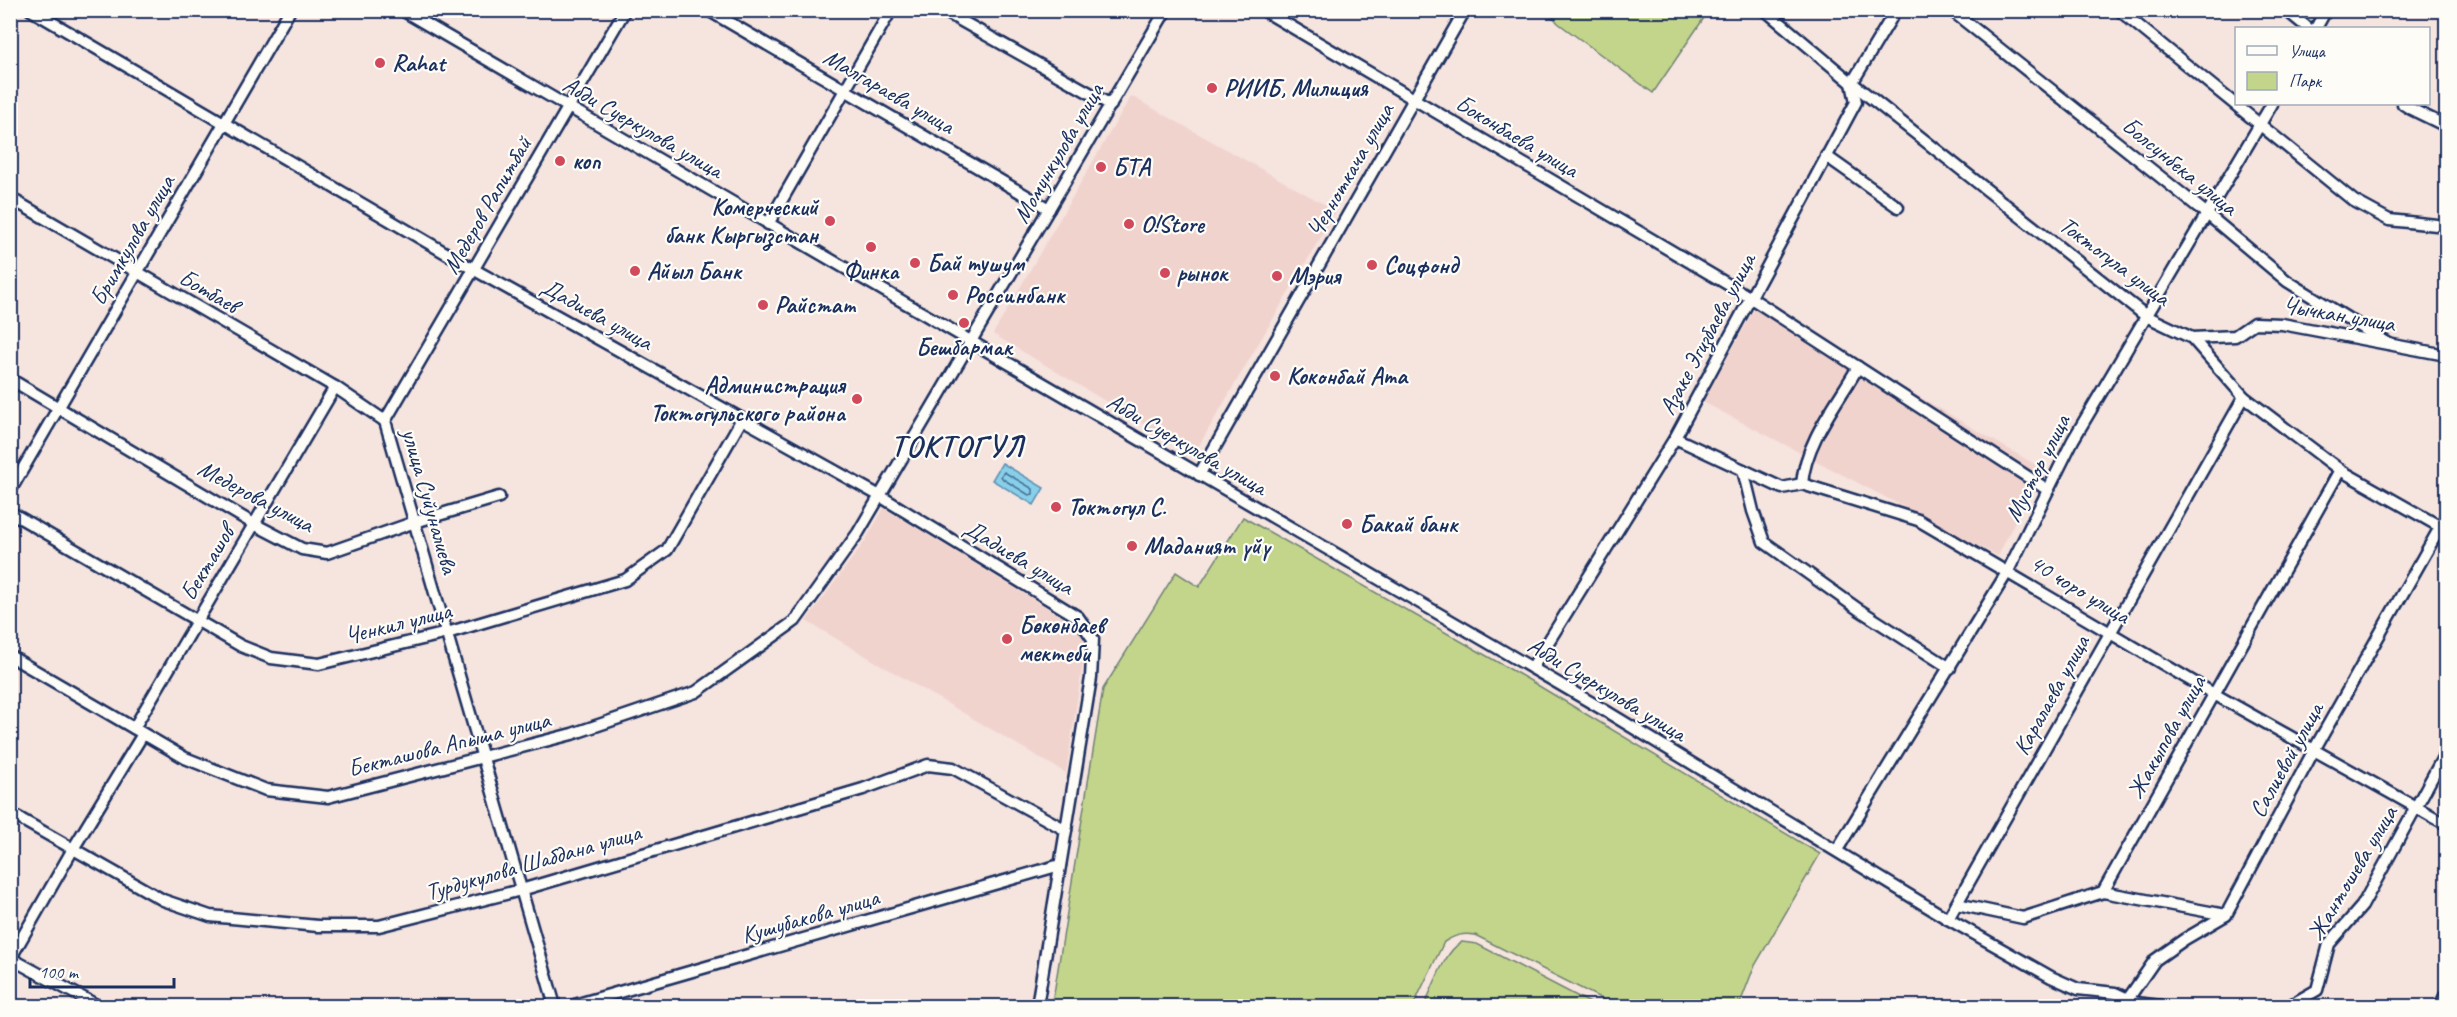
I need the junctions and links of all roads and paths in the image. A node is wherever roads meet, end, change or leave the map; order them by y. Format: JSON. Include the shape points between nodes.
{"nodes":[{"id":1,"x":31,"y":10,"type":"edge"},
{"id":2,"x":290,"y":10,"type":"edge"},
{"id":3,"x":402,"y":10,"type":"edge"},
{"id":4,"x":625,"y":10,"type":"edge"},
{"id":5,"x":708,"y":10,"type":"edge"},
{"id":6,"x":891,"y":10,"type":"edge"},
{"id":7,"x":942,"y":10,"type":"edge"},
{"id":8,"x":1166,"y":10,"type":"edge"},
{"id":9,"x":1263,"y":10,"type":"edge"},
{"id":10,"x":1466,"y":10,"type":"edge"},
{"id":11,"x":1764,"y":10,"type":"edge"},
{"id":12,"x":1896,"y":10,"type":"edge"},
{"id":13,"x":1951,"y":10,"type":"edge"},
{"id":14,"x":2119,"y":10,"type":"edge"},
{"id":15,"x":2286,"y":10,"type":"edge"},
{"id":16,"x":2326,"y":10,"type":"edge"},
{"id":17,"x":2306,"y":27,"type":"edge"},
{"id":18,"x":2317,"y":27,"type":"edge"},
{"id":19,"x":1852,"y":83,"type":"junction"},
{"id":20,"x":845,"y":90,"type":"junction"},
{"id":21,"x":1414,"y":100,"type":"junction"},
{"id":22,"x":2235,"y":104,"type":"edge"},
{"id":23,"x":1111,"y":105,"type":"junction"},
{"id":24,"x":2236,"y":105,"type":"edge"},
{"id":25,"x":2271,"y":105,"type":"edge"},
{"id":26,"x":2405,"y":105,"type":"edge"},
{"id":27,"x":568,"y":107,"type":"junction"},
{"id":28,"x":224,"y":124,"type":"junction"},
{"id":29,"x":2259,"y":124,"type":"junction"},
{"id":30,"x":2446,"y":126,"type":"edge"},
{"id":31,"x":1826,"y":156,"type":"junction"},
{"id":32,"x":10,"y":198,"type":"edge"},
{"id":33,"x":1898,"y":207,"type":"dead end"},
{"id":34,"x":1049,"y":209,"type":"junction"},
{"id":35,"x":2207,"y":214,"type":"junction"},
{"id":36,"x":768,"y":224,"type":"junction"},
{"id":37,"x":2446,"y":226,"type":"edge"},
{"id":38,"x":473,"y":269,"type":"junction"},
{"id":39,"x":137,"y":273,"type":"junction"},
{"id":40,"x":1751,"y":298,"type":"junction"},
{"id":41,"x":2146,"y":316,"type":"junction"},
{"id":42,"x":2192,"y":338,"type":"junction"},
{"id":43,"x":971,"y":342,"type":"junction"},
{"id":44,"x":2389,"y":344,"type":"junction"},
{"id":45,"x":2446,"y":355,"type":"edge"},
{"id":46,"x":1858,"y":367,"type":"junction"},
{"id":47,"x":10,"y":380,"type":"edge"},
{"id":48,"x":335,"y":387,"type":"junction"},
{"id":49,"x":2244,"y":397,"type":"junction"},
{"id":50,"x":59,"y":408,"type":"junction"},
{"id":51,"x":742,"y":419,"type":"junction"},
{"id":52,"x":386,"y":421,"type":"junction"},
{"id":53,"x":1675,"y":438,"type":"junction"},
{"id":54,"x":1743,"y":470,"type":"junction"},
{"id":55,"x":2340,"y":470,"type":"junction"},
{"id":56,"x":1199,"y":475,"type":"junction"},
{"id":57,"x":1802,"y":484,"type":"junction"},
{"id":58,"x":2048,"y":490,"type":"junction"},
{"id":59,"x":10,"y":491,"type":"edge"},
{"id":60,"x":880,"y":496,"type":"junction"},
{"id":61,"x":499,"y":497,"type":"dead end"},
{"id":62,"x":10,"y":512,"type":"edge"},
{"id":63,"x":415,"y":522,"type":"junction"},
{"id":64,"x":254,"y":524,"type":"junction"},
{"id":65,"x":2445,"y":524,"type":"edge"},
{"id":66,"x":858,"y":533,"type":"joint"},
{"id":67,"x":2008,"y":571,"type":"junction"},
{"id":68,"x":197,"y":621,"type":"junction"},
{"id":69,"x":2111,"y":632,"type":"junction"},
{"id":70,"x":447,"y":633,"type":"junction"},
{"id":71,"x":10,"y":656,"type":"edge"},
{"id":72,"x":1532,"y":668,"type":"junction"},
{"id":73,"x":1950,"y":668,"type":"junction"},
{"id":74,"x":2214,"y":694,"type":"junction"},
{"id":75,"x":138,"y":731,"type":"junction"},
{"id":76,"x":2314,"y":750,"type":"junction"},
{"id":77,"x":2446,"y":752,"type":"edge"},
{"id":78,"x":483,"y":757,"type":"junction"},
{"id":79,"x":2416,"y":807,"type":"junction"},
{"id":80,"x":10,"y":813,"type":"edge"},
{"id":81,"x":2446,"y":824,"type":"edge"},
{"id":82,"x":1066,"y":830,"type":"junction"},
{"id":83,"x":73,"y":849,"type":"junction"},
{"id":84,"x":1837,"y":850,"type":"junction"},
{"id":85,"x":1060,"y":865,"type":"junction"},
{"id":86,"x":521,"y":890,"type":"junction"},
{"id":87,"x":2103,"y":892,"type":"junction"},
{"id":88,"x":1957,"y":904,"type":"junction"},
{"id":89,"x":2226,"y":915,"type":"junction"},
{"id":90,"x":1948,"y":920,"type":"junction"},
{"id":91,"x":11,"y":958,"type":"edge"},
{"id":92,"x":2446,"y":994,"type":"edge"},
{"id":93,"x":2135,"y":1003,"type":"edge"},
{"id":94,"x":98,"y":1006,"type":"edge"},
{"id":95,"x":555,"y":1006,"type":"edge"},
{"id":96,"x":571,"y":1006,"type":"edge"},
{"id":97,"x":1037,"y":1006,"type":"edge"},
{"id":98,"x":2161,"y":1006,"type":"edge"},
{"id":99,"x":2289,"y":1006,"type":"edge"},
{"id":100,"x":2440,"y":1006,"type":"edge"}],
"edges":[{"from":1,"to":28,"type":"street","name":"Дадиева улица"},
{"from":2,"to":28,"type":"street","name":"Бримкулова улица"},
{"from":3,"to":27,"type":"street","name":"Абди Суеркулова улица"},
{"from":4,"to":27,"type":"street","name":"Медеров Рапитбай"},
{"from":5,"to":20,"type":"street","name":"Малгараева улица"},
{"from":6,"to":20,"type":"street"},
{"from":7,"to":23,"type":"street"},
{"from":8,"to":23,"type":"street","name":"Момункулова улица"},
{"from":9,"to":21,"type":"street","name":"Боконбаева улица"},
{"from":10,"to":21,"type":"street","name":"Черноткача улица"},
{"from":11,"to":19,"type":"street","name":"Токтогула улица"},
{"from":12,"to":19,"type":"street","name":"Азаке Эгизбаева улица"},
{"from":13,"to":35,"type":"street","name":"Болсунбека улица"},
{"from":14,"to":22,"type":"street"},
{"from":15,"to":17,"type":"street"},
{"from":16,"to":18,"type":"street"},
{"from":19,"to":31,"type":"street","name":"Азаке Эгизбаева улица","via":[[1856,102]]},
{"from":19,"to":41,"type":"street","name":"Токтогула улица"},
{"from":20,"to":34,"type":"street","name":"Малгараева улица"},
{"from":20,"to":36,"type":"street"},
{"from":21,"to":40,"type":"street","name":"Боконбаева улица"},
{"from":21,"to":56,"type":"street","name":"Черноткача улица"},
{"from":23,"to":34,"type":"street","name":"Момункулова улица"},
{"from":24,"to":29,"type":"street"},
{"from":25,"to":29,"type":"street","name":"Мустор улица"},
{"from":26,"to":30,"type":"street"},
{"from":27,"to":36,"type":"street","name":"Абди Суеркулова улица"},
{"from":27,"to":38,"type":"street","name":"Медеров Рапитбай"},
{"from":28,"to":38,"type":"street","name":"Дадиева улица"},
{"from":28,"to":39,"type":"street","name":"Бримкулова улица"},
{"from":29,"to":35,"type":"street","name":"Мустор улица"},
{"from":29,"to":37,"type":"street","via":[[2354,201],[2389,220]]},
{"from":31,"to":33,"type":"street"},
{"from":31,"to":40,"type":"street","name":"Азаке Эгизбаева улица"},
{"from":32,"to":39,"type":"street","name":"Ботбаев"},
{"from":34,"to":43,"type":"street","name":"Момункулова улица"},
{"from":35,"to":41,"type":"street","name":"Мустор улица"},
{"from":35,"to":44,"type":"street","name":"Болсунбека улица","via":[[2287,281]]},
{"from":36,"to":43,"type":"street","name":"Абди Суеркулова улица"},
{"from":38,"to":51,"type":"street","name":"Дадиева улица"},
{"from":38,"to":52,"type":"street","name":"Медеров Рапитбай"},
{"from":39,"to":48,"type":"street","name":"Ботбаев"},
{"from":39,"to":50,"type":"street","name":"Бримкулова улица"},
{"from":40,"to":46,"type":"street","name":"Боконбаева улица"},
{"from":40,"to":53,"type":"street","name":"Азаке Эгизбаева улица"},
{"from":41,"to":42,"type":"street","name":"Токтогула улица"},
{"from":41,"to":58,"type":"street","name":"Мустор улица"},
{"from":42,"to":44,"type":"street","name":"Чычкан улица","via":[[2235,336],[2254,323],[2282,324]]},
{"from":42,"to":49,"type":"street","name":"Токтогула улица"},
{"from":43,"to":56,"type":"street","name":"Абди Суеркулова улица"},
{"from":43,"to":60,"type":"street","name":"Момункулова улица"},
{"from":44,"to":45,"type":"street","name":"Чычкан улица"},
{"from":46,"to":57,"type":"street","via":[[1815,440],[1803,470]]},
{"from":46,"to":58,"type":"street","name":"Боконбаева улица"},
{"from":47,"to":50,"type":"street","name":"Медерова улица"},
{"from":48,"to":52,"type":"street","name":"Ботбаев"},
{"from":48,"to":64,"type":"street","name":"Бекташов"},
{"from":49,"to":55,"type":"street","name":"Токтогула улица"},
{"from":49,"to":69,"type":"street","name":"Каралаева улица"},
{"from":50,"to":59,"type":"street","name":"Бримкулова улица"},
{"from":50,"to":64,"type":"street","name":"Медерова улица"},
{"from":51,"to":60,"type":"street","name":"Дадиева улица"},
{"from":51,"to":70,"type":"street","name":"Ченкил улица","via":[[667,550],[626,580]]},
{"from":52,"to":63,"type":"street","name":"улица Суйуналиева"},
{"from":53,"to":54,"type":"street","name":"40 чоро улица"},
{"from":53,"to":72,"type":"street","name":"Азаке Эгизбаева улица"},
{"from":54,"to":57,"type":"street","name":"40 чоро улица","via":[[1782,488]]},
{"from":54,"to":73,"type":"street","via":[[1764,542]]},
{"from":55,"to":65,"type":"street","name":"Токтогула улица"},
{"from":55,"to":74,"type":"street","name":"Жакыпова улица"},
{"from":56,"to":72,"type":"street","name":"Абди Суеркулова улица"},
{"from":57,"to":67,"type":"street","name":"40 чоро улица","via":[[1918,520]]},
{"from":58,"to":67,"type":"street","name":"Мустор улица"},
{"from":60,"to":66,"type":"street","name":"Момункулова улица"},
{"from":60,"to":82,"type":"street","name":"Дадиева улица","via":[[1078,617],[1093,639],[1091,678]]},
{"from":61,"to":63,"type":"street","name":"Медерова улица"},
{"from":62,"to":68,"type":"street","name":"Ченкил улица"},
{"from":63,"to":64,"type":"street","name":"Медерова улица","via":[[327,553],[302,549]]},
{"from":63,"to":70,"type":"street","name":"улица Суйуналиева"},
{"from":64,"to":68,"type":"street","name":"Бекташов"},
{"from":65,"to":76,"type":"street","name":"Салиевой улица"},
{"from":66,"to":78,"type":"street","name":"Бекташова Апыша улица","via":[[795,621],[696,692],[572,734]]},
{"from":67,"to":69,"type":"street","name":"40 чоро улица"},
{"from":67,"to":73,"type":"street","name":"Мустор улица"},
{"from":68,"to":70,"type":"street","name":"Ченкил улица","via":[[271,658],[319,664]]},
{"from":68,"to":75,"type":"street","name":"Бекташов"},
{"from":69,"to":74,"type":"street","name":"40 чоро улица"},
{"from":69,"to":88,"type":"street","name":"Каралаева улица"},
{"from":70,"to":78,"type":"street","name":"улица Суйуналиева"},
{"from":71,"to":75,"type":"street","name":"Бекташова Апыша улица"},
{"from":72,"to":84,"type":"street","name":"Абди Суеркулова улица"},
{"from":73,"to":84,"type":"street","name":"Мустор улица"},
{"from":74,"to":76,"type":"street","name":"40 чоро улица"},
{"from":74,"to":87,"type":"street","name":"Жакыпова улица"},
{"from":75,"to":78,"type":"street","name":"Бекташова Апыша улица","via":[[185,759],[266,790],[328,797]]},
{"from":75,"to":83,"type":"street","name":"Бекташов"},
{"from":76,"to":79,"type":"street","name":"40 чоро улица"},
{"from":76,"to":89,"type":"street","name":"Салиевой улица"},
{"from":77,"to":79,"type":"street","name":"Жантошева улица"},
{"from":78,"to":86,"type":"street","name":"улица Суйуналиева"},
{"from":79,"to":81,"type":"street","name":"40 чоро улица"},
{"from":79,"to":99,"type":"street","name":"Жантошева улица","via":[[2362,906],[2329,944],[2317,990]]},
{"from":80,"to":83,"type":"street","name":"Турдукулова Шабдана улица"},
{"from":82,"to":85,"type":"street","name":"Дадиева улица"},
{"from":82,"to":86,"type":"street","name":"Турдукулова Шабдана улица","via":[[953,768],[928,765],[863,789]]},
{"from":83,"to":86,"type":"street","name":"Турдукулова Шабдана улица","via":[[163,900],[210,916],[318,926],[379,926]]},
{"from":83,"to":91,"type":"street","name":"Бекташов"},
{"from":84,"to":90,"type":"street","name":"Абди Суеркулова улица"},
{"from":85,"to":96,"type":"street","name":"Кушубакова улица"},
{"from":85,"to":97,"type":"street","name":"Дадиева улица"},
{"from":86,"to":95,"type":"street","name":"улица Суйуналиева"},
{"from":87,"to":88,"type":"street","via":[[2023,918]]},
{"from":87,"to":89,"type":"street"},
{"from":88,"to":90,"type":"street","name":"Каралаева улица"},
{"from":89,"to":93,"type":"street","via":[[2155,960]]},
{"from":90,"to":93,"type":"street","name":"Абди Суеркулова улица","via":[[2078,989],[2115,993]]},
{"from":91,"to":94,"type":"street"},
{"from":92,"to":100,"type":"street"},
{"from":93,"to":98,"type":"street"}]}
